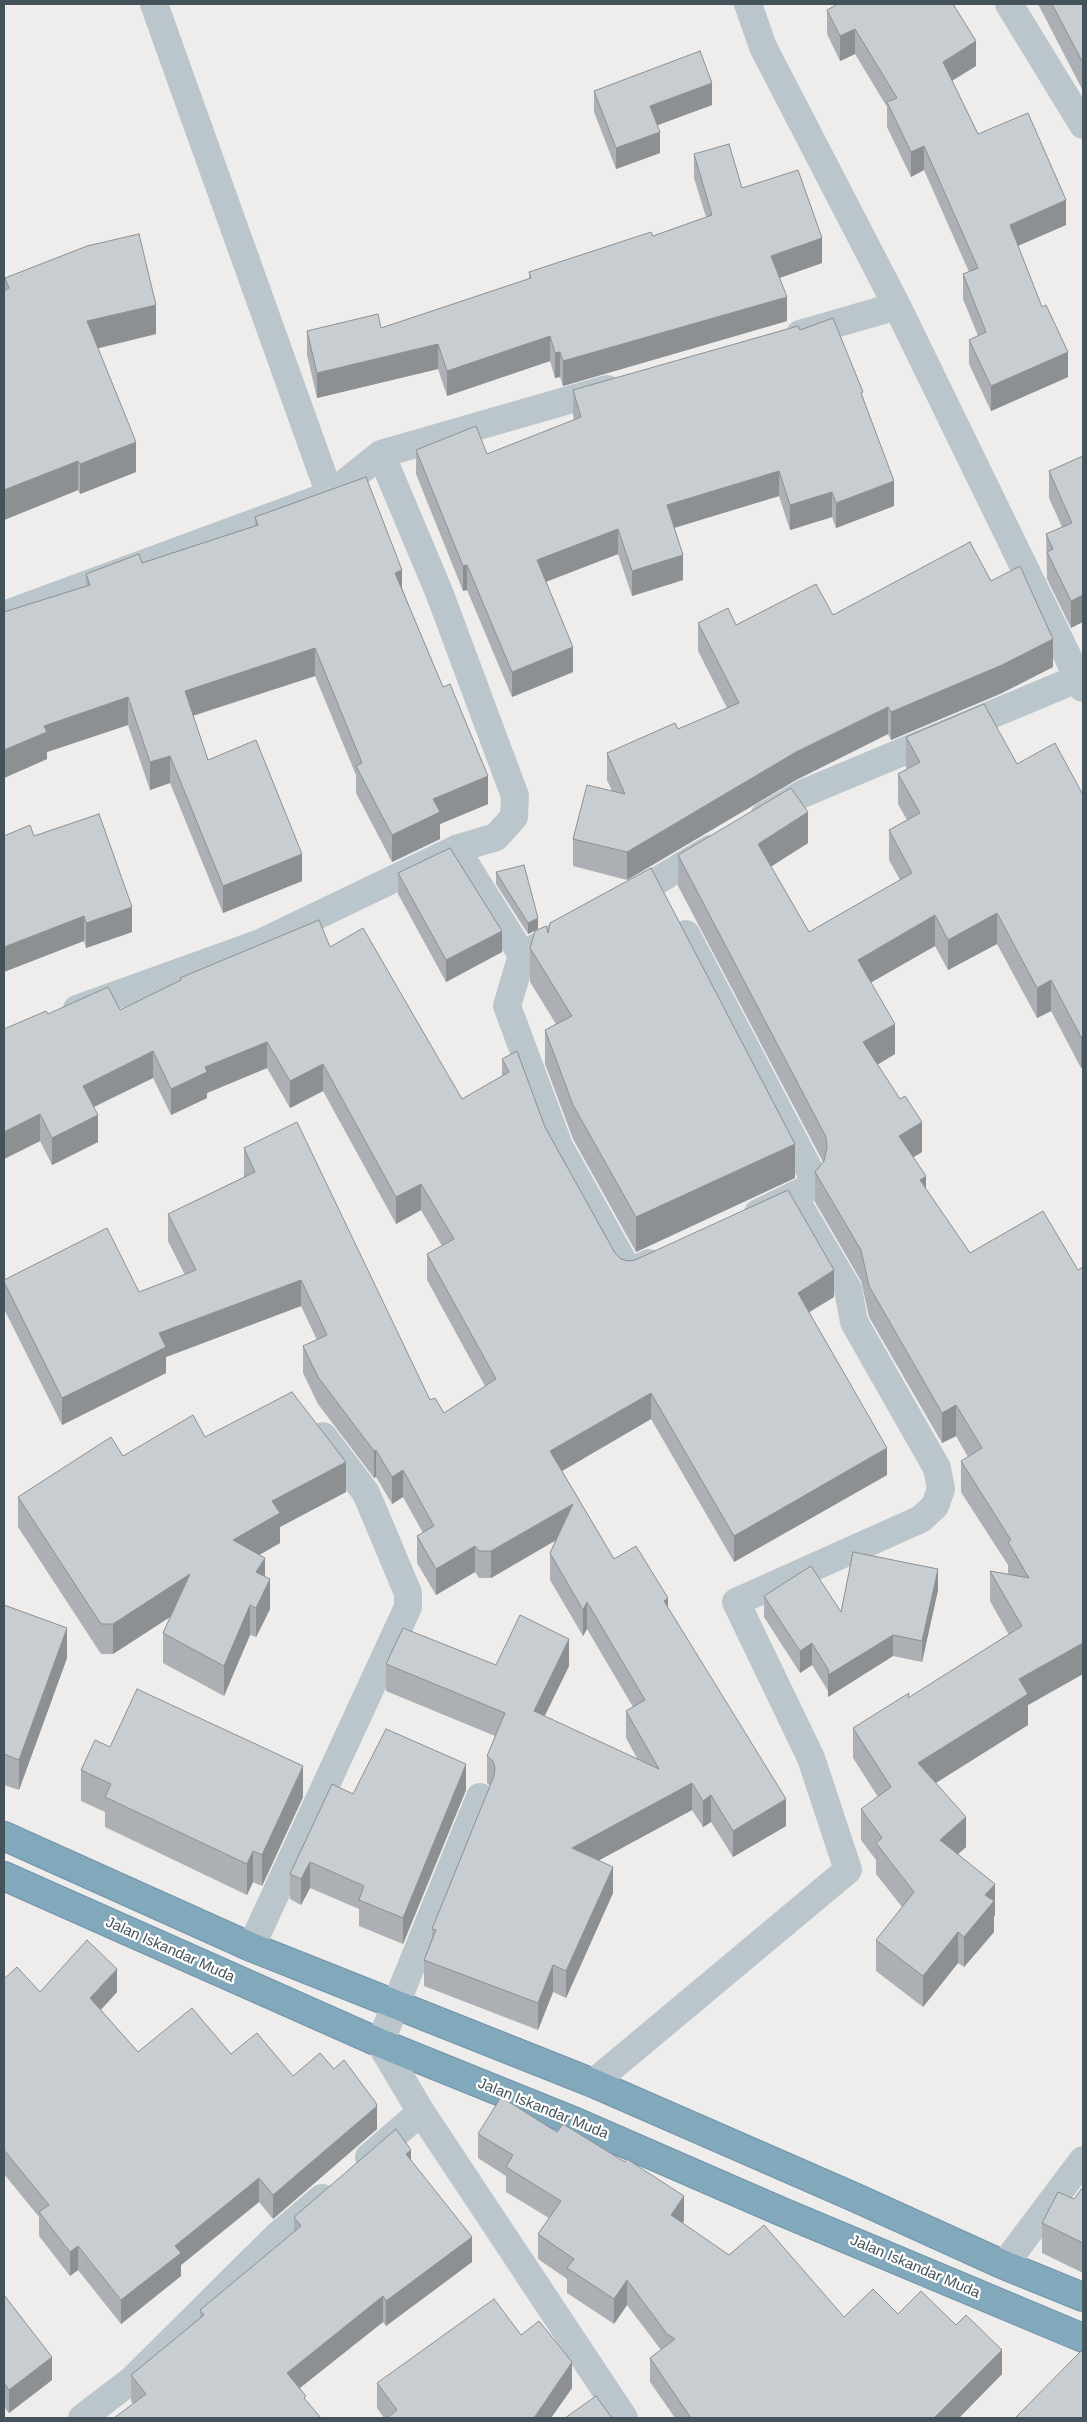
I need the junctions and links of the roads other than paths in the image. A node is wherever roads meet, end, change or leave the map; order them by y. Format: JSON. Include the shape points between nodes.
{"nodes":[{"id":1,"x":154,"y":4,"type":"edge"},
{"id":2,"x":748,"y":4,"type":"edge"},
{"id":3,"x":1009,"y":4,"type":"edge"},
{"id":4,"x":1083,"y":125,"type":"edge"},
{"id":5,"x":897,"y":306,"type":"junction"},
{"id":6,"x":773,"y":341,"type":"edge"},
{"id":7,"x":630,"y":383,"type":"edge"},
{"id":8,"x":381,"y":454,"type":"junction"},
{"id":9,"x":330,"y":494,"type":"junction"},
{"id":10,"x":4,"y":615,"type":"edge"},
{"id":11,"x":1081,"y":683,"type":"edge"},
{"id":12,"x":456,"y":849,"type":"junction"},
{"id":13,"x":657,"y":880,"type":"junction"},
{"id":14,"x":522,"y":955,"type":"junction"},
{"id":15,"x":57,"y":1017,"type":"edge"},
{"id":16,"x":794,"y":1197,"type":"junction"},
{"id":17,"x":733,"y":1224,"type":"edge"},
{"id":18,"x":672,"y":1252,"type":"edge"},
{"id":19,"x":307,"y":1415,"type":"edge"},
{"id":20,"x":480,"y":1797,"type":"dead end"},
{"id":21,"x":4,"y":1836,"type":"edge"},
{"id":22,"x":4,"y":1876,"type":"edge"},
{"id":23,"x":250,"y":1947,"type":"junction"},
{"id":24,"x":397,"y":2006,"type":"junction"},
{"id":25,"x":380,"y":2043,"type":"junction"},
{"id":26,"x":593,"y":2084,"type":"junction"},
{"id":27,"x":421,"y":2112,"type":"junction"},
{"id":28,"x":1083,"y":2160,"type":"edge"},
{"id":29,"x":1004,"y":2265,"type":"junction"},
{"id":30,"x":1083,"y":2298,"type":"edge"},
{"id":31,"x":1083,"y":2338,"type":"edge"},
{"id":32,"x":606,"y":2391,"type":"junction"},
{"id":33,"x":584,"y":2408,"type":"edge"},
{"id":34,"x":82,"y":2418,"type":"edge"},
{"id":35,"x":624,"y":2418,"type":"edge"}],
"edges":[{"from":1,"to":9,"type":"street"},
{"from":2,"to":5,"type":"street","via":[[763,48]]},
{"from":3,"to":4,"type":"street"},
{"from":5,"to":6,"type":"street"},
{"from":5,"to":11,"type":"street"},
{"from":7,"to":8,"type":"street"},
{"from":8,"to":9,"type":"street"},
{"from":8,"to":12,"type":"street","via":[[439,592],[515,796],[514,817],[496,837]]},
{"from":9,"to":10,"type":"street"},
{"from":11,"to":13,"type":"street","via":[[802,794]]},
{"from":12,"to":14,"type":"street"},
{"from":12,"to":15,"type":"street","via":[[258,944]]},
{"from":13,"to":14,"type":"street"},
{"from":13,"to":16,"type":"street","via":[[812,1174],[809,1188]]},
{"from":14,"to":18,"type":"street","via":[[507,1006],[559,1146],[629,1272]]},
{"from":16,"to":17,"type":"street"},
{"from":16,"to":26,"type":"street","via":[[848,1289],[854,1322],[936,1468],[941,1489],[935,1506],[921,1519],[736,1602],[811,1758],[848,1870]]},
{"from":19,"to":23,"type":"street","via":[[366,1493],[408,1593],[408,1608]]},
{"from":20,"to":24,"type":"street"},
{"from":21,"to":23,"type":"highway"},
{"from":22,"to":25,"type":"highway","name":"Jalan Iskandar Muda"},
{"from":23,"to":24,"type":"highway"},
{"from":24,"to":25,"type":"street"},
{"from":24,"to":26,"type":"highway"},
{"from":25,"to":27,"type":"street"},
{"from":25,"to":31,"type":"highway","name":"Jalan Iskandar Muda","via":[[578,2122]]},
{"from":26,"to":29,"type":"highway"},
{"from":27,"to":32,"type":"street"},
{"from":27,"to":34,"type":"street","via":[[277,2236],[133,2379]]},
{"from":28,"to":29,"type":"street"},
{"from":29,"to":30,"type":"highway"},
{"from":32,"to":33,"type":"street"},
{"from":32,"to":35,"type":"street"}]}
